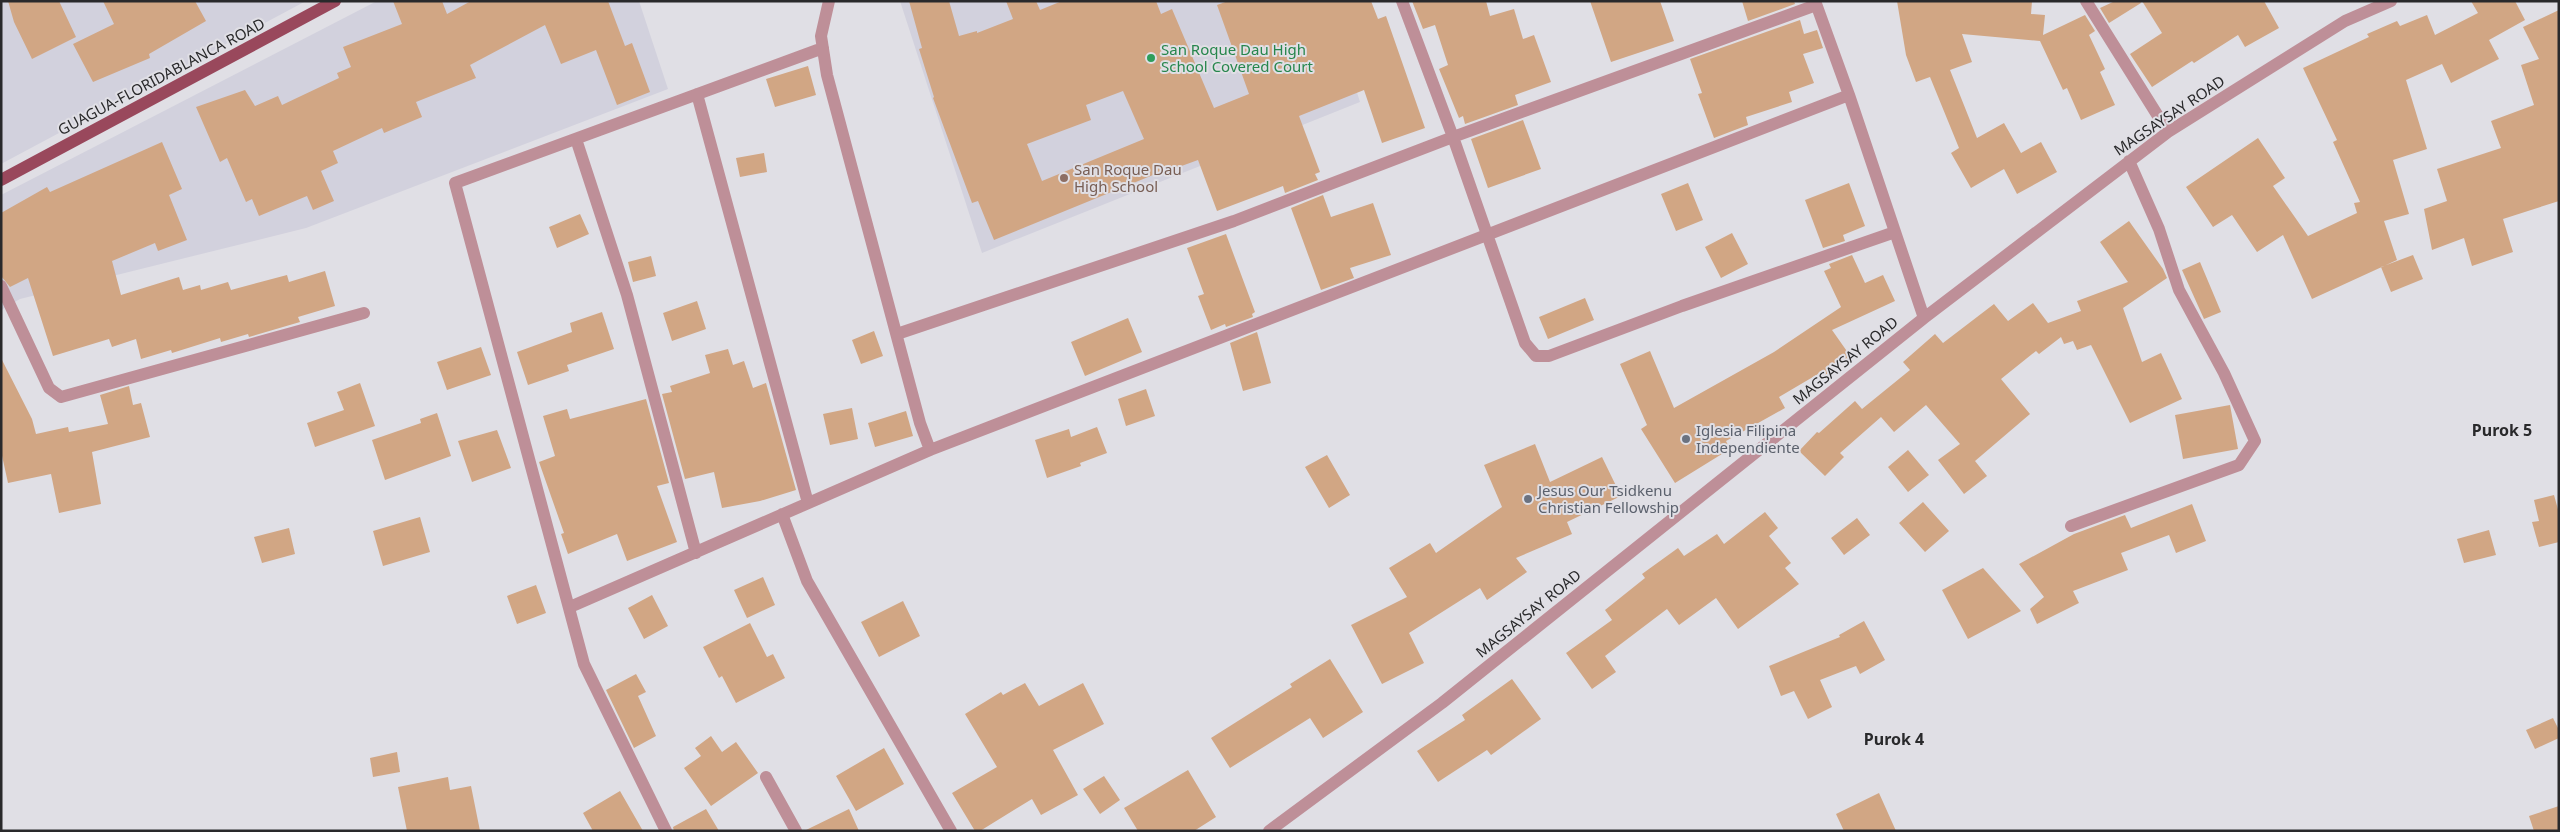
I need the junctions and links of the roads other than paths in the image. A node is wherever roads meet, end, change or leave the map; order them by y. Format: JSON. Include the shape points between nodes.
{"nodes":[{"id":1,"x":335,"y":1,"type":"edge"},
{"id":2,"x":829,"y":1,"type":"edge"},
{"id":3,"x":1402,"y":1,"type":"edge"},
{"id":4,"x":2086,"y":1,"type":"edge"},
{"id":5,"x":2391,"y":1,"type":"edge"},
{"id":6,"x":1815,"y":3,"type":"edge"},
{"id":7,"x":823,"y":48,"type":"junction"},
{"id":8,"x":697,"y":94,"type":"junction"},
{"id":9,"x":1849,"y":95,"type":"junction"},
{"id":10,"x":2168,"y":132,"type":"junction"},
{"id":11,"x":1453,"y":137,"type":"junction"},
{"id":12,"x":576,"y":139,"type":"junction"},
{"id":13,"x":2129,"y":161,"type":"junction"},
{"id":14,"x":1,"y":180,"type":"edge"},
{"id":15,"x":1895,"y":232,"type":"junction"},
{"id":16,"x":1488,"y":236,"type":"junction"},
{"id":17,"x":1,"y":286,"type":"edge"},
{"id":18,"x":364,"y":313,"type":"dead end"},
{"id":19,"x":1924,"y":318,"type":"junction"},
{"id":20,"x":897,"y":334,"type":"junction"},
{"id":21,"x":930,"y":450,"type":"junction"},
{"id":22,"x":808,"y":503,"type":"junction"},
{"id":23,"x":782,"y":514,"type":"junction"},
{"id":24,"x":2071,"y":526,"type":"dead end"},
{"id":25,"x":696,"y":553,"type":"junction"},
{"id":26,"x":570,"y":607,"type":"junction"},
{"id":27,"x":766,"y":778,"type":"dead end"},
{"id":28,"x":666,"y":831,"type":"edge"},
{"id":29,"x":796,"y":831,"type":"edge"},
{"id":30,"x":951,"y":831,"type":"edge"},
{"id":31,"x":1269,"y":831,"type":"edge"}],
"edges":[{"from":1,"to":14,"type":"main road","name":"GUAGUA-FLORIDABLANCA ROAD"},
{"from":2,"to":7,"type":"street","via":[[821,36]]},
{"from":3,"to":11,"type":"street"},
{"from":4,"to":10,"type":"street"},
{"from":5,"to":10,"type":"street","name":"MAGSAYSAY ROAD","via":[[2345,21]]},
{"from":6,"to":9,"type":"street"},
{"from":6,"to":11,"type":"street"},
{"from":7,"to":8,"type":"street"},
{"from":7,"to":20,"type":"street","via":[[827,75]]},
{"from":8,"to":12,"type":"street"},
{"from":8,"to":22,"type":"street"},
{"from":9,"to":15,"type":"street"},
{"from":9,"to":16,"type":"street"},
{"from":10,"to":13,"type":"street","name":"MAGSAYSAY ROAD"},
{"from":11,"to":16,"type":"street"},
{"from":11,"to":20,"type":"street","via":[[1234,221]]},
{"from":12,"to":25,"type":"street","via":[[628,295]]},
{"from":12,"to":26,"type":"street","via":[[455,183]]},
{"from":13,"to":19,"type":"street","name":"MAGSAYSAY ROAD"},
{"from":13,"to":24,"type":"street","via":[[2159,229],[2179,290],[2224,372],[2254,441],[2239,465]]},
{"from":15,"to":16,"type":"street","via":[[1549,356],[1536,356],[1525,343]]},
{"from":15,"to":19,"type":"street"},
{"from":16,"to":21,"type":"street"},
{"from":17,"to":18,"type":"street","via":[[49,388],[61,397]]},
{"from":19,"to":31,"type":"street","name":"MAGSAYSAY ROAD","via":[[1442,704]]},
{"from":20,"to":21,"type":"street"},
{"from":21,"to":22,"type":"street"},
{"from":22,"to":23,"type":"street"},
{"from":23,"to":25,"type":"street"},
{"from":23,"to":30,"type":"street","via":[[807,581]]},
{"from":25,"to":26,"type":"street"},
{"from":26,"to":28,"type":"street","via":[[584,664]]},
{"from":27,"to":29,"type":"street"}]}
